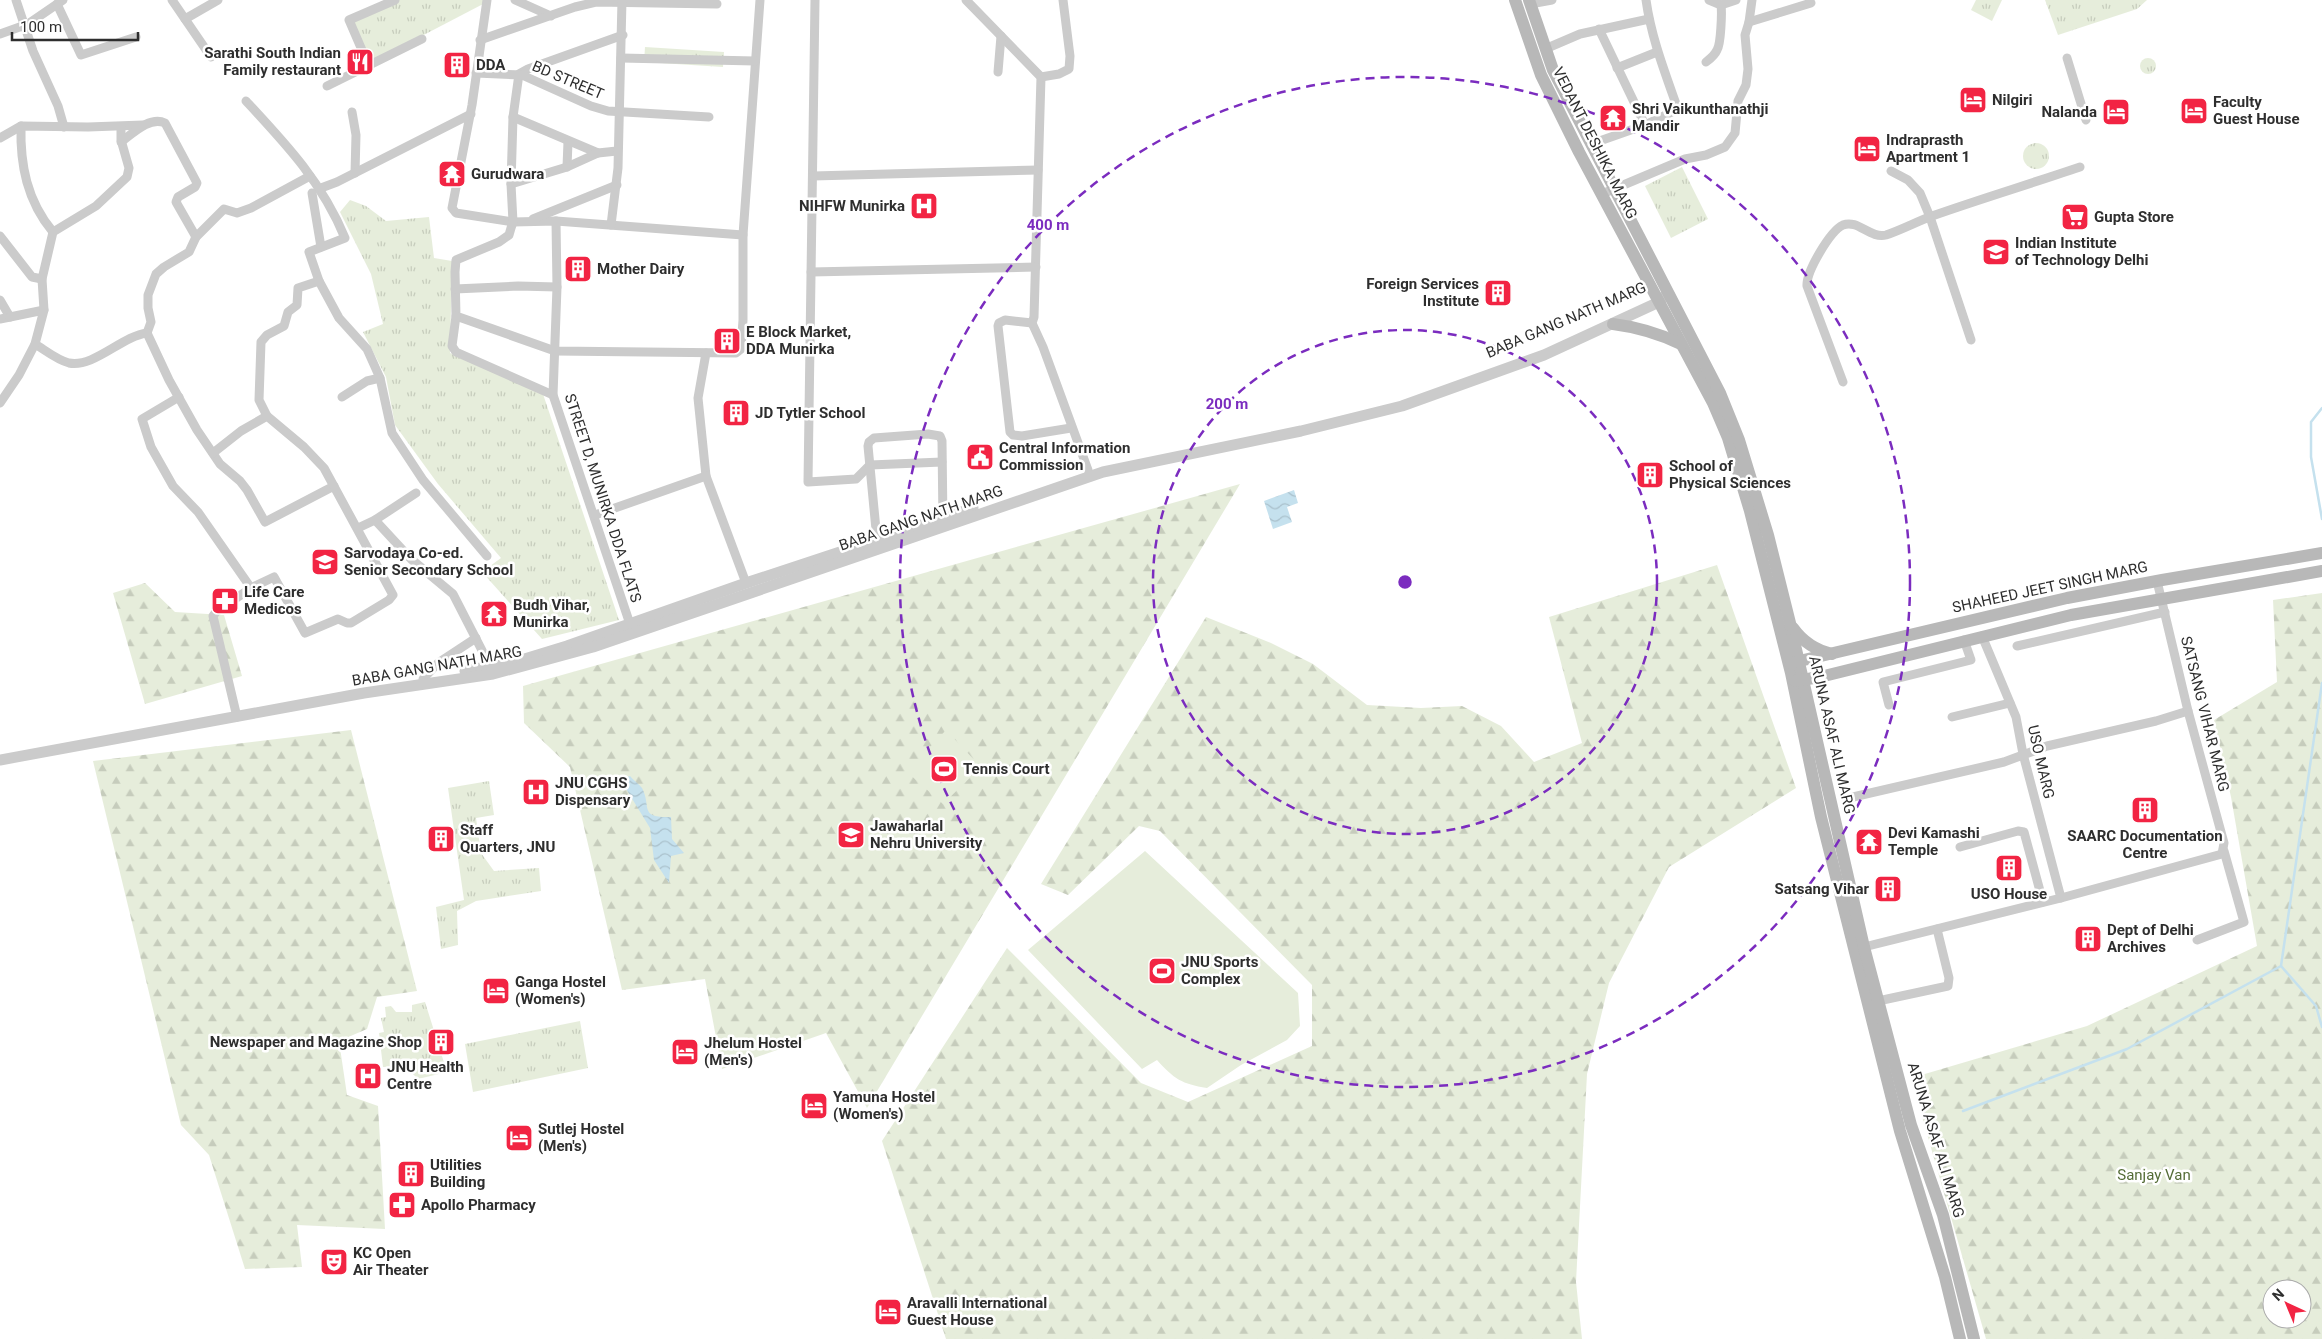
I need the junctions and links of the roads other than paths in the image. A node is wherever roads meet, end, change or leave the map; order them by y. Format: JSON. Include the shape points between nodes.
{"nodes":[{"id":1,"x":16,"y":0,"type":"edge"},
{"id":2,"x":172,"y":0,"type":"edge"},
{"id":3,"x":218,"y":0,"type":"edge"},
{"id":4,"x":395,"y":0,"type":"edge"},
{"id":5,"x":487,"y":0,"type":"edge"},
{"id":6,"x":515,"y":0,"type":"edge"},
{"id":7,"x":760,"y":0,"type":"edge"},
{"id":8,"x":815,"y":0,"type":"edge"},
{"id":9,"x":966,"y":0,"type":"edge"},
{"id":10,"x":1063,"y":0,"type":"edge"},
{"id":11,"x":1515,"y":0,"type":"edge"},
{"id":12,"x":1552,"y":0,"type":"edge"},
{"id":13,"x":1646,"y":0,"type":"edge"},
{"id":14,"x":1709,"y":0,"type":"edge"},
{"id":15,"x":1736,"y":0,"type":"edge"},
{"id":16,"x":1752,"y":0,"type":"edge"},
{"id":17,"x":595,"y":1,"type":"edge"},
{"id":18,"x":622,"y":1,"type":"edge"},
{"id":19,"x":60,"y":2,"type":"edge"},
{"id":20,"x":1529,"y":2,"type":"edge"},
{"id":21,"x":1811,"y":3,"type":"dead end"},
{"id":22,"x":717,"y":4,"type":"dead end"},
{"id":23,"x":1720,"y":5,"type":"junction"},
{"id":24,"x":552,"y":16,"type":"junction"},
{"id":25,"x":185,"y":19,"type":"junction"},
{"id":26,"x":1649,"y":19,"type":"junction"},
{"id":27,"x":1749,"y":22,"type":"junction"},
{"id":28,"x":25,"y":26,"type":"junction"},
{"id":29,"x":1599,"y":29,"type":"junction"},
{"id":30,"x":0,"y":34,"type":"edge"},
{"id":31,"x":623,"y":35,"type":"junction"},
{"id":32,"x":1001,"y":36,"type":"junction"},
{"id":33,"x":136,"y":37,"type":"dead end"},
{"id":34,"x":422,"y":40,"type":"dead end"},
{"id":35,"x":480,"y":40,"type":"junction"},
{"id":36,"x":1545,"y":49,"type":"junction"},
{"id":37,"x":1657,"y":52,"type":"junction"},
{"id":38,"x":211,"y":57,"type":"dead end"},
{"id":39,"x":621,"y":58,"type":"junction"},
{"id":40,"x":2067,"y":58,"type":"dead end"},
{"id":41,"x":755,"y":61,"type":"junction"},
{"id":42,"x":1706,"y":62,"type":"dead end"},
{"id":43,"x":368,"y":64,"type":"junction"},
{"id":44,"x":1617,"y":68,"type":"junction"},
{"id":45,"x":998,"y":72,"type":"dead end"},
{"id":46,"x":476,"y":73,"type":"junction"},
{"id":47,"x":519,"y":74,"type":"junction"},
{"id":48,"x":1041,"y":77,"type":"junction"},
{"id":49,"x":327,"y":86,"type":"dead end"},
{"id":50,"x":246,"y":101,"type":"dead end"},
{"id":51,"x":352,"y":112,"type":"dead end"},
{"id":52,"x":618,"y":112,"type":"junction"},
{"id":53,"x":471,"y":114,"type":"junction"},
{"id":54,"x":514,"y":117,"type":"junction"},
{"id":55,"x":709,"y":117,"type":"dead end"},
{"id":56,"x":2086,"y":120,"type":"dead end"},
{"id":57,"x":143,"y":125,"type":"junction"},
{"id":58,"x":1645,"y":125,"type":"junction"},
{"id":59,"x":21,"y":126,"type":"junction"},
{"id":60,"x":64,"y":127,"type":"junction"},
{"id":61,"x":121,"y":127,"type":"junction"},
{"id":62,"x":0,"y":138,"type":"edge"},
{"id":63,"x":121,"y":142,"type":"junction"},
{"id":64,"x":568,"y":142,"type":"junction"},
{"id":65,"x":1591,"y":144,"type":"junction"},
{"id":66,"x":617,"y":150,"type":"junction"},
{"id":67,"x":598,"y":153,"type":"junction"},
{"id":68,"x":567,"y":167,"type":"junction"},
{"id":69,"x":2080,"y":167,"type":"dead end"},
{"id":70,"x":1038,"y":170,"type":"junction"},
{"id":71,"x":1891,"y":171,"type":"dead end"},
{"id":72,"x":355,"y":172,"type":"junction"},
{"id":73,"x":310,"y":176,"type":"junction"},
{"id":74,"x":813,"y":176,"type":"junction"},
{"id":75,"x":511,"y":184,"type":"junction"},
{"id":76,"x":616,"y":185,"type":"junction"},
{"id":77,"x":321,"y":188,"type":"junction"},
{"id":78,"x":1607,"y":191,"type":"junction"},
{"id":79,"x":312,"y":194,"type":"dead end"},
{"id":80,"x":1930,"y":217,"type":"junction"},
{"id":81,"x":528,"y":221,"type":"junction"},
{"id":82,"x":556,"y":221,"type":"junction"},
{"id":83,"x":513,"y":222,"type":"junction"},
{"id":84,"x":611,"y":225,"type":"junction"},
{"id":85,"x":52,"y":232,"type":"junction"},
{"id":86,"x":743,"y":235,"type":"junction"},
{"id":87,"x":0,"y":236,"type":"edge"},
{"id":88,"x":196,"y":237,"type":"junction"},
{"id":89,"x":321,"y":247,"type":"junction"},
{"id":90,"x":1036,"y":267,"type":"junction"},
{"id":91,"x":811,"y":272,"type":"junction"},
{"id":92,"x":42,"y":279,"type":"junction"},
{"id":93,"x":319,"y":281,"type":"junction"},
{"id":94,"x":556,"y":287,"type":"junction"},
{"id":95,"x":455,"y":289,"type":"junction"},
{"id":96,"x":1661,"y":298,"type":"junction"},
{"id":97,"x":0,"y":300,"type":"edge"},
{"id":98,"x":44,"y":310,"type":"junction"},
{"id":99,"x":456,"y":316,"type":"junction"},
{"id":100,"x":10,"y":318,"type":"junction"},
{"id":101,"x":0,"y":319,"type":"edge"},
{"id":102,"x":1032,"y":323,"type":"junction"},
{"id":103,"x":1613,"y":324,"type":"junction"},
{"id":104,"x":147,"y":332,"type":"junction"},
{"id":105,"x":1971,"y":340,"type":"dead end"},
{"id":106,"x":35,"y":344,"type":"junction"},
{"id":107,"x":1681,"y":344,"type":"junction"},
{"id":108,"x":554,"y":351,"type":"junction"},
{"id":109,"x":706,"y":353,"type":"junction"},
{"id":110,"x":1479,"y":376,"type":"junction"},
{"id":111,"x":380,"y":378,"type":"junction"},
{"id":112,"x":1843,"y":382,"type":"dead end"},
{"id":113,"x":553,"y":395,"type":"junction"},
{"id":114,"x":179,"y":397,"type":"junction"},
{"id":115,"x":342,"y":397,"type":"dead end"},
{"id":116,"x":0,"y":403,"type":"edge"},
{"id":117,"x":267,"y":416,"type":"junction"},
{"id":118,"x":1071,"y":428,"type":"junction"},
{"id":119,"x":1184,"y":452,"type":"junction"},
{"id":120,"x":213,"y":453,"type":"junction"},
{"id":121,"x":942,"y":462,"type":"junction"},
{"id":122,"x":870,"y":465,"type":"junction"},
{"id":123,"x":1088,"y":470,"type":"junction"},
{"id":124,"x":706,"y":476,"type":"junction"},
{"id":125,"x":334,"y":486,"type":"junction"},
{"id":126,"x":416,"y":493,"type":"dead end"},
{"id":127,"x":595,"y":515,"type":"junction"},
{"id":128,"x":376,"y":520,"type":"junction"},
{"id":129,"x":943,"y":523,"type":"junction"},
{"id":130,"x":358,"y":528,"type":"junction"},
{"id":131,"x":877,"y":540,"type":"junction"},
{"id":132,"x":2322,"y":554,"type":"edge"},
{"id":133,"x":487,"y":556,"type":"dead end"},
{"id":134,"x":2322,"y":571,"type":"edge"},
{"id":135,"x":2157,"y":581,"type":"junction"},
{"id":136,"x":746,"y":583,"type":"junction"},
{"id":137,"x":251,"y":588,"type":"junction"},
{"id":138,"x":2161,"y":598,"type":"junction"},
{"id":139,"x":2165,"y":612,"type":"junction"},
{"id":140,"x":1790,"y":623,"type":"junction"},
{"id":141,"x":631,"y":629,"type":"junction"},
{"id":142,"x":1982,"y":636,"type":"junction"},
{"id":143,"x":476,"y":638,"type":"junction"},
{"id":144,"x":1964,"y":640,"type":"junction"},
{"id":145,"x":2017,"y":646,"type":"dead end"},
{"id":146,"x":1832,"y":654,"type":"junction"},
{"id":147,"x":1793,"y":662,"type":"junction"},
{"id":148,"x":490,"y":666,"type":"junction"},
{"id":149,"x":423,"y":679,"type":"junction"},
{"id":150,"x":1797,"y":680,"type":"junction"},
{"id":151,"x":352,"y":694,"type":"junction"},
{"id":152,"x":2010,"y":703,"type":"junction"},
{"id":153,"x":1889,"y":705,"type":"dead end"},
{"id":154,"x":2188,"y":711,"type":"junction"},
{"id":155,"x":237,"y":714,"type":"junction"},
{"id":156,"x":1952,"y":717,"type":"dead end"},
{"id":157,"x":132,"y":733,"type":"junction"},
{"id":158,"x":0,"y":754,"type":"edge"},
{"id":159,"x":2023,"y":754,"type":"junction"},
{"id":160,"x":0,"y":760,"type":"edge"},
{"id":161,"x":1854,"y":797,"type":"dead end"},
{"id":162,"x":1834,"y":814,"type":"junction"},
{"id":163,"x":1821,"y":818,"type":"junction"},
{"id":164,"x":1960,"y":846,"type":"dead end"},
{"id":165,"x":2223,"y":852,"type":"junction"},
{"id":166,"x":2061,"y":898,"type":"junction"},
{"id":167,"x":2043,"y":902,"type":"junction"},
{"id":168,"x":1936,"y":929,"type":"junction"},
{"id":169,"x":2198,"y":940,"type":"dead end"},
{"id":170,"x":1864,"y":947,"type":"junction"},
{"id":171,"x":1878,"y":1001,"type":"junction"},
{"id":172,"x":1960,"y":1339,"type":"edge"},
{"id":173,"x":1974,"y":1339,"type":"edge"}],
"edges":[{"from":1,"to":28,"type":"street"},
{"from":2,"to":25,"type":"street"},
{"from":3,"to":25,"type":"street"},
{"from":4,"to":43,"type":"street","via":[[349,20]]},
{"from":5,"to":35,"type":"street"},
{"from":6,"to":24,"type":"street"},
{"from":7,"to":41,"type":"street"},
{"from":8,"to":74,"type":"street"},
{"from":9,"to":32,"type":"street"},
{"from":10,"to":48,"type":"street","via":[[1069,69]]},
{"from":11,"to":78,"type":"main road","name":"VEDANT DESHIKA MARG","via":[[1541,75]]},
{"from":12,"to":20,"type":"street"},
{"from":13,"to":26,"type":"street"},
{"from":14,"to":23,"type":"street"},
{"from":15,"to":23,"type":"street"},
{"from":16,"to":27,"type":"street"},
{"from":17,"to":18,"type":"street"},
{"from":17,"to":24,"type":"street"},
{"from":18,"to":22,"type":"street"},
{"from":18,"to":31,"type":"street"},
{"from":19,"to":28,"type":"street"},
{"from":19,"to":33,"type":"street","via":[[81,55]]},
{"from":20,"to":36,"type":"main road","name":"VEDANT DESHIKA MARG"},
{"from":21,"to":27,"type":"street"},
{"from":23,"to":42,"type":"street","via":[[1719,45]]},
{"from":24,"to":35,"type":"street"},
{"from":25,"to":38,"type":"street"},
{"from":26,"to":29,"type":"street"},
{"from":26,"to":37,"type":"street"},
{"from":27,"to":78,"type":"street","via":[[1744,40],[1748,69],[1746,85],[1738,101],[1735,133],[1725,147],[1685,159]]},
{"from":28,"to":30,"type":"street"},
{"from":28,"to":60,"type":"street"},
{"from":29,"to":36,"type":"street"},
{"from":29,"to":44,"type":"street"},
{"from":31,"to":39,"type":"street"},
{"from":31,"to":47,"type":"street"},
{"from":32,"to":45,"type":"street"},
{"from":32,"to":48,"type":"street"},
{"from":34,"to":43,"type":"street"},
{"from":35,"to":46,"type":"street"},
{"from":36,"to":65,"type":"main road","name":"VEDANT DESHIKA MARG"},
{"from":37,"to":44,"type":"street"},
{"from":37,"to":58,"type":"street","via":[[1677,107],[1671,114]]},
{"from":39,"to":41,"type":"street"},
{"from":39,"to":52,"type":"street"},
{"from":40,"to":56,"type":"street"},
{"from":41,"to":86,"type":"street"},
{"from":43,"to":49,"type":"street"},
{"from":44,"to":58,"type":"street"},
{"from":46,"to":47,"type":"street","name":"BD STREET"},
{"from":46,"to":53,"type":"street"},
{"from":47,"to":52,"type":"street","name":"BD STREET","via":[[591,106]]},
{"from":47,"to":54,"type":"street"},
{"from":48,"to":70,"type":"street"},
{"from":50,"to":73,"type":"street"},
{"from":51,"to":72,"type":"street","via":[[356,135]]},
{"from":52,"to":55,"type":"street","name":"BD STREET"},
{"from":52,"to":66,"type":"street"},
{"from":53,"to":72,"type":"street"},
{"from":53,"to":83,"type":"street","via":[[452,208],[456,214]]},
{"from":54,"to":64,"type":"street"},
{"from":54,"to":75,"type":"street"},
{"from":57,"to":61,"type":"street"},
{"from":57,"to":63,"type":"street"},
{"from":57,"to":88,"type":"street","via":[[165,123],[197,183],[176,202]]},
{"from":58,"to":65,"type":"street"},
{"from":59,"to":60,"type":"street"},
{"from":59,"to":62,"type":"street"},
{"from":59,"to":85,"type":"street","via":[[22,170]]},
{"from":60,"to":61,"type":"street"},
{"from":61,"to":63,"type":"street"},
{"from":63,"to":85,"type":"street","via":[[130,168],[127,177],[96,206]]},
{"from":64,"to":67,"type":"street"},
{"from":64,"to":68,"type":"street"},
{"from":65,"to":78,"type":"main road","name":"VEDANT DESHIKA MARG"},
{"from":66,"to":67,"type":"street"},
{"from":66,"to":76,"type":"street"},
{"from":67,"to":68,"type":"street"},
{"from":68,"to":75,"type":"street"},
{"from":69,"to":80,"type":"street"},
{"from":70,"to":74,"type":"street"},
{"from":70,"to":90,"type":"street"},
{"from":71,"to":80,"type":"street","via":[[1915,186]]},
{"from":72,"to":77,"type":"street"},
{"from":73,"to":77,"type":"street"},
{"from":73,"to":88,"type":"street","via":[[251,208],[237,213],[224,209]]},
{"from":74,"to":91,"type":"street"},
{"from":75,"to":83,"type":"street"},
{"from":76,"to":81,"type":"street"},
{"from":76,"to":84,"type":"street"},
{"from":77,"to":89,"type":"street","via":[[344,238]]},
{"from":78,"to":96,"type":"main road","name":"VEDANT DESHIKA MARG"},
{"from":79,"to":89,"type":"street"},
{"from":80,"to":105,"type":"street"},
{"from":80,"to":112,"type":"street","via":[[1878,236],[1856,226],[1843,225],[1811,268],[1807,286]]},
{"from":81,"to":82,"type":"street"},
{"from":81,"to":83,"type":"street"},
{"from":82,"to":84,"type":"street"},
{"from":82,"to":94,"type":"street","name":"STREET D, MUNIRKA DDA FLATS"},
{"from":83,"to":95,"type":"street","via":[[504,239],[456,260]]},
{"from":84,"to":86,"type":"street"},
{"from":85,"to":92,"type":"street"},
{"from":86,"to":109,"type":"street","via":[[741,349],[736,353]]},
{"from":87,"to":92,"type":"street","via":[[32,277]]},
{"from":88,"to":104,"type":"street","via":[[190,252],[164,267],[154,278],[148,300],[151,322]]},
{"from":89,"to":93,"type":"street","via":[[308,254]]},
{"from":90,"to":91,"type":"street"},
{"from":90,"to":102,"type":"street"},
{"from":91,"to":122,"type":"street","via":[[808,482],[856,479]]},
{"from":92,"to":98,"type":"street"},
{"from":93,"to":111,"type":"street","via":[[339,318],[367,349]]},
{"from":93,"to":117,"type":"street","via":[[298,288],[297,304],[288,312],[284,325],[261,342],[259,400]]},
{"from":94,"to":95,"type":"street"},
{"from":94,"to":108,"type":"street","name":"STREET D, MUNIRKA DDA FLATS"},
{"from":95,"to":99,"type":"street"},
{"from":96,"to":103,"type":"street","name":"BABA GANG NATH MARG"},
{"from":96,"to":107,"type":"main road","name":"ARUNA ASAF ALI MARG"},
{"from":96,"to":110,"type":"street","name":"BABA GANG NATH MARG"},
{"from":96,"to":140,"type":"main road","name":"ARUNA ASAF ALI MARG","via":[[1720,393],[1735,427]]},
{"from":97,"to":100,"type":"street"},
{"from":98,"to":100,"type":"street"},
{"from":98,"to":106,"type":"street"},
{"from":99,"to":108,"type":"street"},
{"from":99,"to":113,"type":"street","via":[[453,350]]},
{"from":100,"to":101,"type":"street"},
{"from":102,"to":118,"type":"street"},
{"from":102,"to":118,"type":"street","via":[[1005,320],[998,326],[1010,432],[1022,436]]},
{"from":103,"to":107,"type":"main road","via":[[1637,327]]},
{"from":103,"to":110,"type":"street","name":"BABA GANG NATH MARG","via":[[1544,355]]},
{"from":104,"to":106,"type":"street","via":[[76,363],[65,362]]},
{"from":104,"to":114,"type":"street"},
{"from":106,"to":116,"type":"street"},
{"from":107,"to":147,"type":"main road","name":"ARUNA ASAF ALI MARG","via":[[1728,438]]},
{"from":108,"to":109,"type":"street"},
{"from":108,"to":113,"type":"street","name":"STREET D, MUNIRKA DDA FLATS"},
{"from":109,"to":124,"type":"street","via":[[698,398]]},
{"from":110,"to":119,"type":"street","name":"BABA GANG NATH MARG","via":[[1350,417]]},
{"from":111,"to":115,"type":"street","via":[[367,381]]},
{"from":111,"to":133,"type":"street","via":[[392,433],[423,480]]},
{"from":113,"to":127,"type":"street","name":"STREET D, MUNIRKA DDA FLATS"},
{"from":114,"to":120,"type":"street"},
{"from":114,"to":137,"type":"street","via":[[142,419],[151,447],[173,486],[198,512]]},
{"from":117,"to":120,"type":"street"},
{"from":117,"to":125,"type":"street","via":[[309,452],[324,468]]},
{"from":118,"to":123,"type":"street"},
{"from":119,"to":123,"type":"street","name":"BABA GANG NATH MARG","via":[[1119,461]]},
{"from":119,"to":129,"type":"street","name":"BABA GANG NATH MARG","via":[[1103,472]]},
{"from":120,"to":125,"type":"street","via":[[247,490],[265,522]]},
{"from":121,"to":122,"type":"street"},
{"from":121,"to":122,"type":"street","via":[[942,438],[928,434],[871,440],[868,446]]},
{"from":121,"to":129,"type":"street"},
{"from":122,"to":131,"type":"street"},
{"from":123,"to":129,"type":"street","name":"BABA GANG NATH MARG"},
{"from":124,"to":127,"type":"street"},
{"from":124,"to":136,"type":"street"},
{"from":125,"to":130,"type":"street"},
{"from":126,"to":128,"type":"street"},
{"from":127,"to":141,"type":"street","name":"STREET D, MUNIRKA DDA FLATS"},
{"from":128,"to":130,"type":"street"},
{"from":128,"to":143,"type":"street","via":[[411,559],[452,594]]},
{"from":129,"to":131,"type":"street","name":"BABA GANG NATH MARG"},
{"from":129,"to":141,"type":"street","name":"BABA GANG NATH MARG"},
{"from":130,"to":137,"type":"street","via":[[393,595],[351,623],[338,619],[305,633],[274,577]]},
{"from":131,"to":136,"type":"street","name":"BABA GANG NATH MARG"},
{"from":132,"to":135,"type":"main road","name":"SHAHEED JEET SINGH MARG"},
{"from":134,"to":138,"type":"main road"},
{"from":135,"to":138,"type":"street","name":"SATSANG VIHAR MARG"},
{"from":135,"to":146,"type":"main road","name":"SHAHEED JEET SINGH MARG","via":[[2058,600]]},
{"from":136,"to":141,"type":"street","name":"BABA GANG NATH MARG"},
{"from":137,"to":155,"type":"street","via":[[213,615]]},
{"from":138,"to":139,"type":"street","name":"SATSANG VIHAR MARG"},
{"from":138,"to":142,"type":"main road"},
{"from":139,"to":145,"type":"street"},
{"from":139,"to":154,"type":"street","name":"SATSANG VIHAR MARG"},
{"from":140,"to":146,"type":"main road","via":[[1807,644]]},
{"from":140,"to":147,"type":"main road","name":"ARUNA ASAF ALI MARG"},
{"from":141,"to":148,"type":"street","name":"BABA GANG NATH MARG"},
{"from":141,"to":151,"type":"street","name":"BABA GANG NATH MARG","via":[[537,664]]},
{"from":142,"to":144,"type":"main road"},
{"from":142,"to":152,"type":"street","name":"USO MARG"},
{"from":143,"to":148,"type":"street"},
{"from":143,"to":149,"type":"street","via":[[438,663]]},
{"from":144,"to":150,"type":"main road"},
{"from":144,"to":153,"type":"street","via":[[1971,660],[1883,682]]},
{"from":146,"to":147,"type":"main road","name":"SHAHEED JEET SINGH MARG"},
{"from":147,"to":150,"type":"main road","name":"ARUNA ASAF ALI MARG"},
{"from":148,"to":149,"type":"street","name":"BABA GANG NATH MARG"},
{"from":149,"to":151,"type":"street","name":"BABA GANG NATH MARG"},
{"from":150,"to":162,"type":"main road","name":"ARUNA ASAF ALI MARG"},
{"from":150,"to":163,"type":"main road","name":"ARUNA ASAF ALI MARG"},
{"from":151,"to":155,"type":"street","name":"BABA GANG NATH MARG"},
{"from":152,"to":156,"type":"street"},
{"from":152,"to":159,"type":"street","name":"USO MARG","via":[[2019,728]]},
{"from":154,"to":159,"type":"street","via":[[2156,722]]},
{"from":154,"to":165,"type":"street","name":"SATSANG VIHAR MARG","via":[[2224,843]]},
{"from":155,"to":157,"type":"street","name":"BABA GANG NATH MARG"},
{"from":157,"to":158,"type":"street","name":"BABA GANG NATH MARG"},
{"from":157,"to":160,"type":"street","name":"BABA GANG NATH MARG"},
{"from":159,"to":161,"type":"street","via":[[2004,762]]},
{"from":159,"to":166,"type":"street","name":"USO MARG"},
{"from":162,"to":163,"type":"street"},
{"from":162,"to":170,"type":"main road","name":"ARUNA ASAF ALI MARG"},
{"from":163,"to":172,"type":"main road","name":"ARUNA ASAF ALI MARG","via":[[1900,1131],[1945,1277]]},
{"from":164,"to":167,"type":"street","via":[[2024,832]]},
{"from":165,"to":166,"type":"street"},
{"from":165,"to":169,"type":"street","name":"SATSANG VIHAR MARG","via":[[2244,922]]},
{"from":166,"to":167,"type":"street"},
{"from":167,"to":168,"type":"street"},
{"from":168,"to":170,"type":"street"},
{"from":168,"to":171,"type":"street","via":[[1949,978],[1948,986]]},
{"from":170,"to":171,"type":"main road","name":"ARUNA ASAF ALI MARG"},
{"from":171,"to":173,"type":"main road","name":"ARUNA ASAF ALI MARG","via":[[1911,1125],[1944,1215]]}]}
